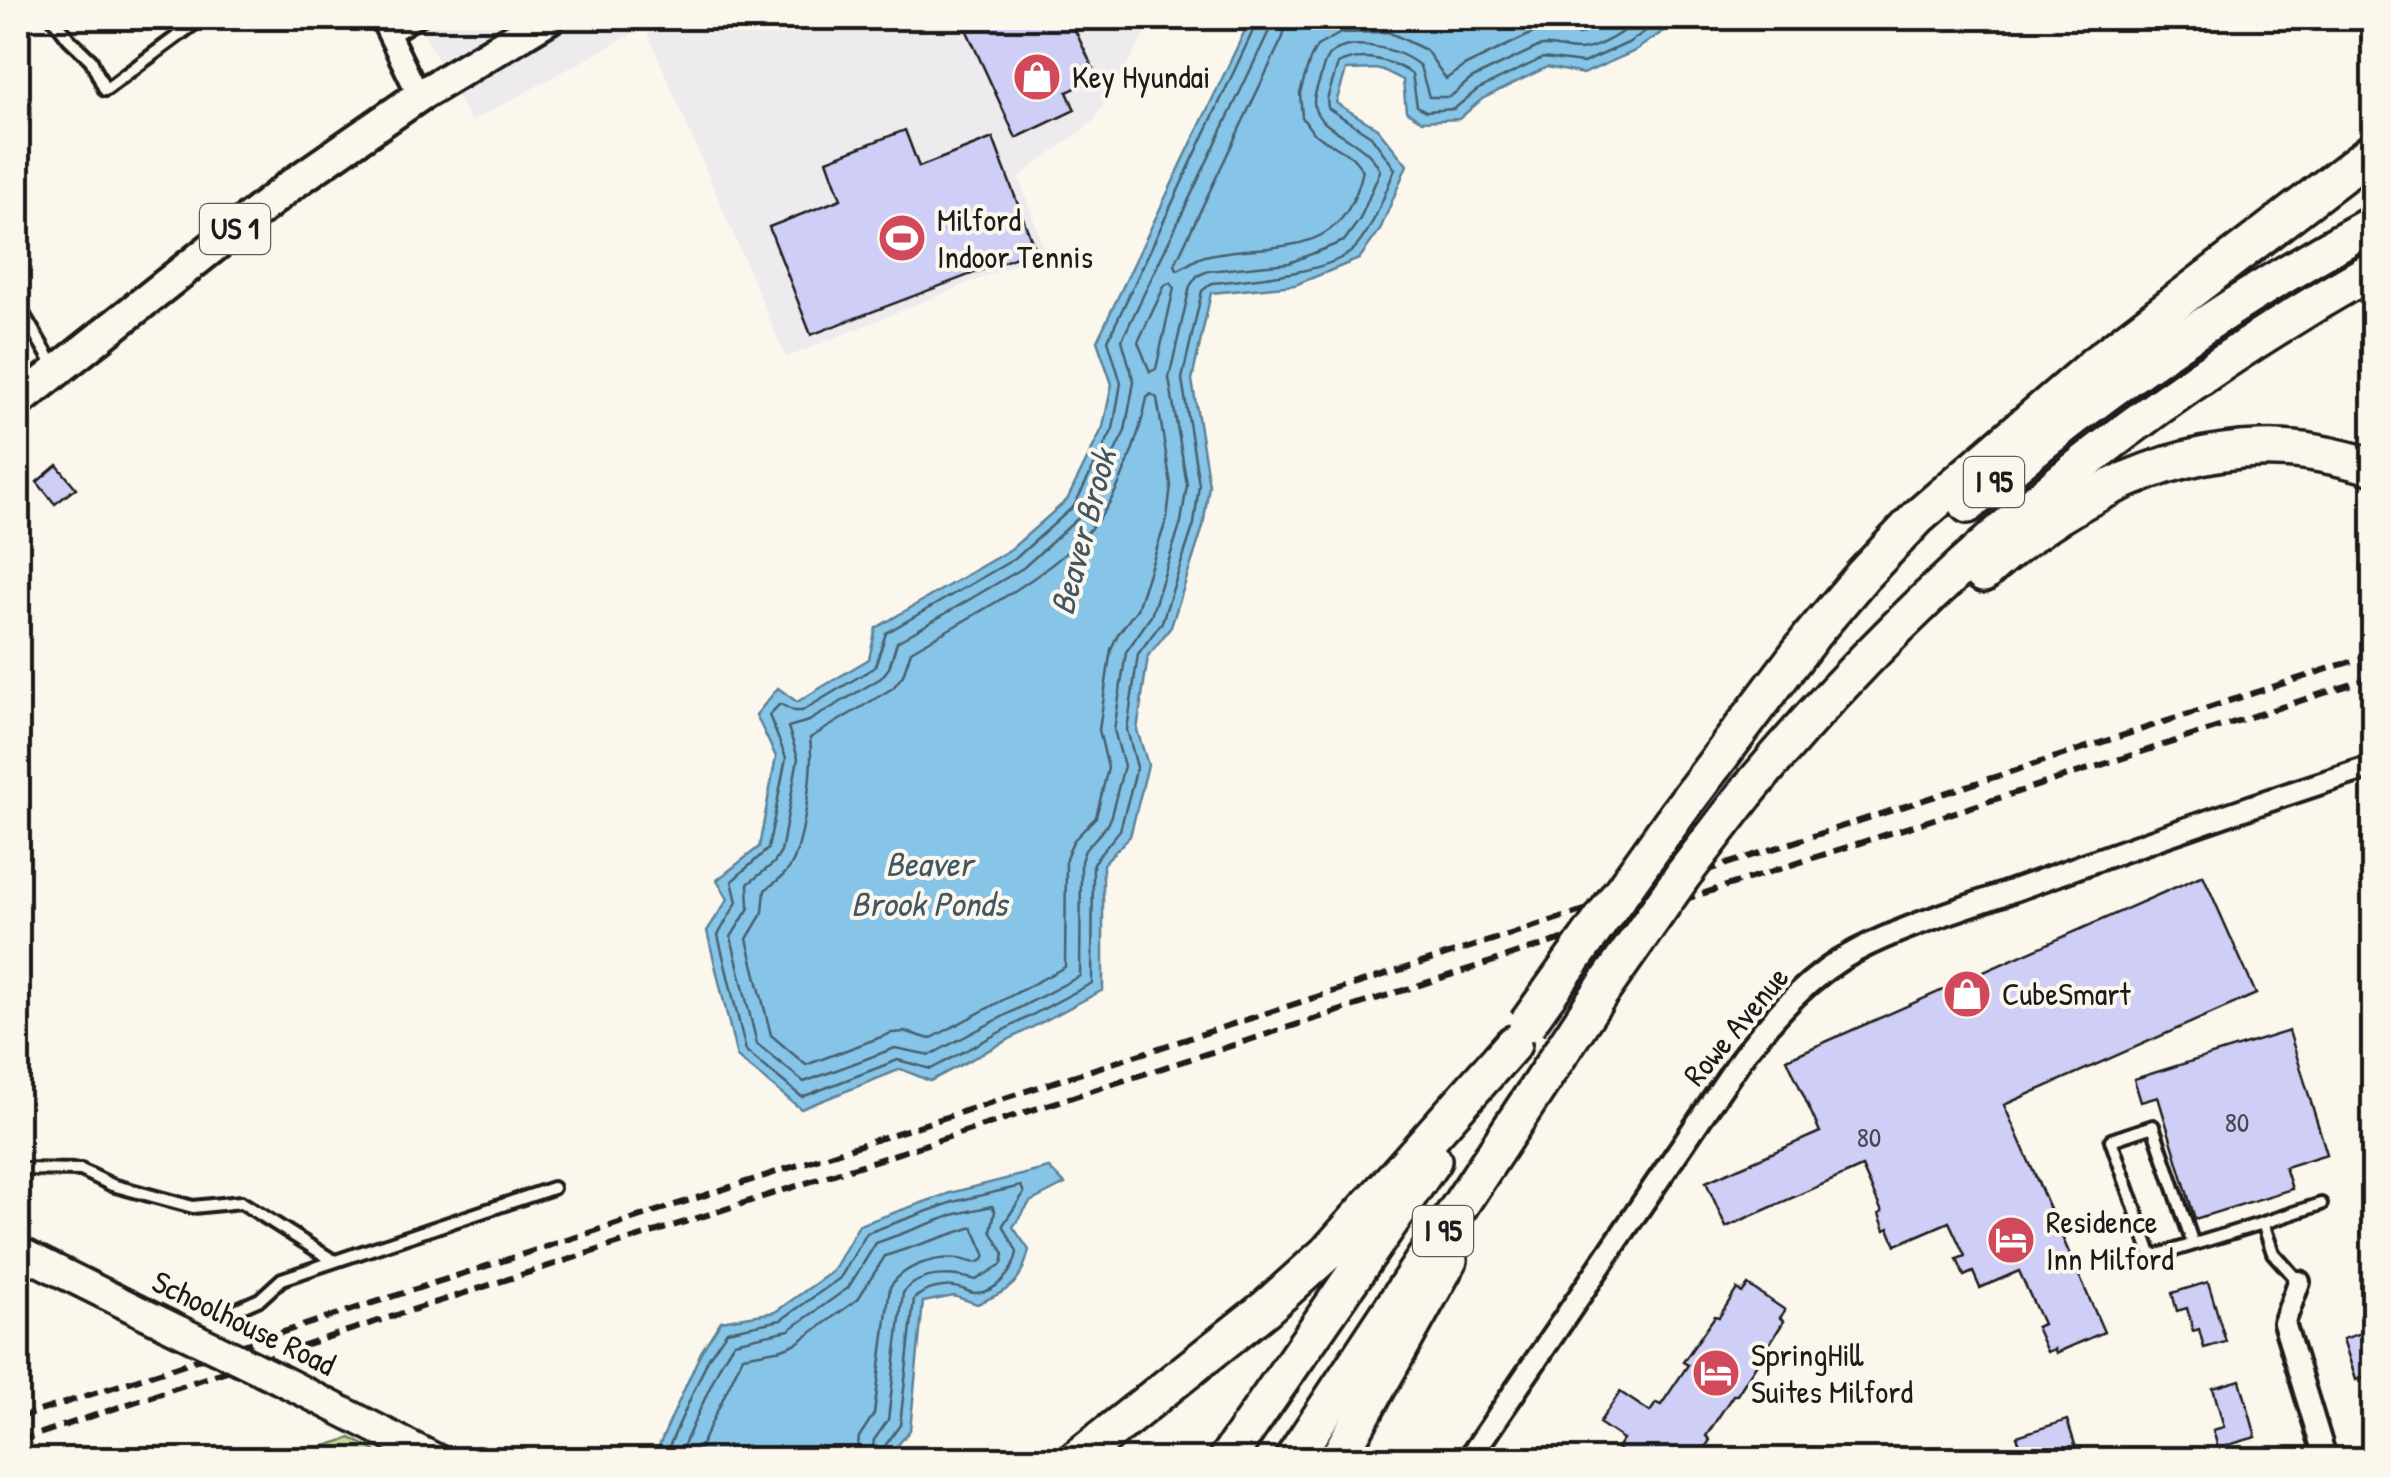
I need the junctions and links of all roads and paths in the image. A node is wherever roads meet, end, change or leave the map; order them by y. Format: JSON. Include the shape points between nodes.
{"nodes":[{"id":1,"x":53,"y":18,"type":"edge"},
{"id":2,"x":202,"y":18,"type":"edge"},
{"id":3,"x":423,"y":18,"type":"edge"},
{"id":4,"x":549,"y":18,"type":"edge"},
{"id":5,"x":385,"y":27,"type":"edge"},
{"id":6,"x":419,"y":96,"type":"junction"},
{"id":7,"x":2374,"y":150,"type":"edge"},
{"id":8,"x":18,"y":185,"type":"edge"},
{"id":9,"x":18,"y":197,"type":"edge"},
{"id":10,"x":2374,"y":223,"type":"edge"},
{"id":11,"x":2374,"y":269,"type":"edge"},
{"id":12,"x":18,"y":305,"type":"edge"},
{"id":13,"x":57,"y":371,"type":"junction"},
{"id":14,"x":18,"y":402,"type":"edge"},
{"id":15,"x":2374,"y":466,"type":"edge"},
{"id":16,"x":2374,"y":766,"type":"edge"},
{"id":17,"x":1747,"y":792,"type":"junction"},
{"id":18,"x":1676,"y":814,"type":"junction"},
{"id":19,"x":1520,"y":1034,"type":"junction"},
{"id":20,"x":1545,"y":1076,"type":"junction"},
{"id":21,"x":18,"y":1169,"type":"edge"},
{"id":22,"x":553,"y":1188,"type":"dead end"},
{"id":23,"x":2321,"y":1204,"type":"dead end"},
{"id":24,"x":2263,"y":1223,"type":"junction"},
{"id":25,"x":2193,"y":1244,"type":"junction"},
{"id":26,"x":18,"y":1251,"type":"edge"},
{"id":27,"x":334,"y":1261,"type":"junction"},
{"id":28,"x":2299,"y":1282,"type":"joint"},
{"id":29,"x":235,"y":1310,"type":"dead end"},
{"id":30,"x":438,"y":1460,"type":"edge"},
{"id":31,"x":1075,"y":1460,"type":"edge"},
{"id":32,"x":1226,"y":1460,"type":"edge"},
{"id":33,"x":1292,"y":1460,"type":"edge"},
{"id":34,"x":1337,"y":1460,"type":"edge"},
{"id":35,"x":1468,"y":1460,"type":"edge"},
{"id":36,"x":2326,"y":1460,"type":"edge"}],
"edges":[{"from":1,"to":2,"type":"lane","via":[[91,60],[106,90]]},
{"from":3,"to":5,"type":"lane"},
{"from":4,"to":6,"type":"main road","number":"US 1"},
{"from":5,"to":6,"type":"street"},
{"from":6,"to":13,"type":"main road","number":"US 1","via":[[292,185]]},
{"from":7,"to":18,"type":"highway","via":[[2094,365],[1918,517],[1813,634]]},
{"from":8,"to":9,"type":"lane"},
{"from":10,"to":18,"type":"highway","number":"I 95","via":[[2176,344],[1990,486],[1824,643]]},
{"from":11,"to":17,"type":"highway","number":"I 95","via":[[2191,382],[2039,497],[1896,626]]},
{"from":12,"to":13,"type":"lane"},
{"from":13,"to":14,"type":"main road","number":"US 1"},
{"from":15,"to":17,"type":"highway","via":[[2262,448],[2158,467],[2102,491],[1990,568]]},
{"from":16,"to":35,"type":"street","name":"Rowe Avenue","via":[[1896,934],[1815,978],[1745,1053]]},
{"from":17,"to":20,"type":"highway","number":"I 95","bridge":true},
{"from":18,"to":19,"type":"highway","number":"I 95","bridge":true},
{"from":19,"to":31,"type":"highway","via":[[1328,1252]]},
{"from":19,"to":32,"type":"highway","number":"I 95"},
{"from":20,"to":33,"type":"highway","number":"I 95"},
{"from":20,"to":34,"type":"highway"},
{"from":21,"to":27,"type":"lane","via":[[81,1170],[193,1207],[242,1202]]},
{"from":22,"to":27,"type":"lane"},
{"from":23,"to":24,"type":"lane"},
{"from":24,"to":25,"type":"lane"},
{"from":24,"to":28,"type":"lane","via":[[2273,1253]]},
{"from":25,"to":25,"type":"lane","via":[[2152,1257],[2111,1140],[2152,1126]]},
{"from":26,"to":30,"type":"main road","name":"Schoolhouse Road","bridge":true},
{"from":27,"to":29,"type":"lane","via":[[282,1279]]},
{"from":28,"to":36,"type":"street","via":[[2284,1323]]}]}
